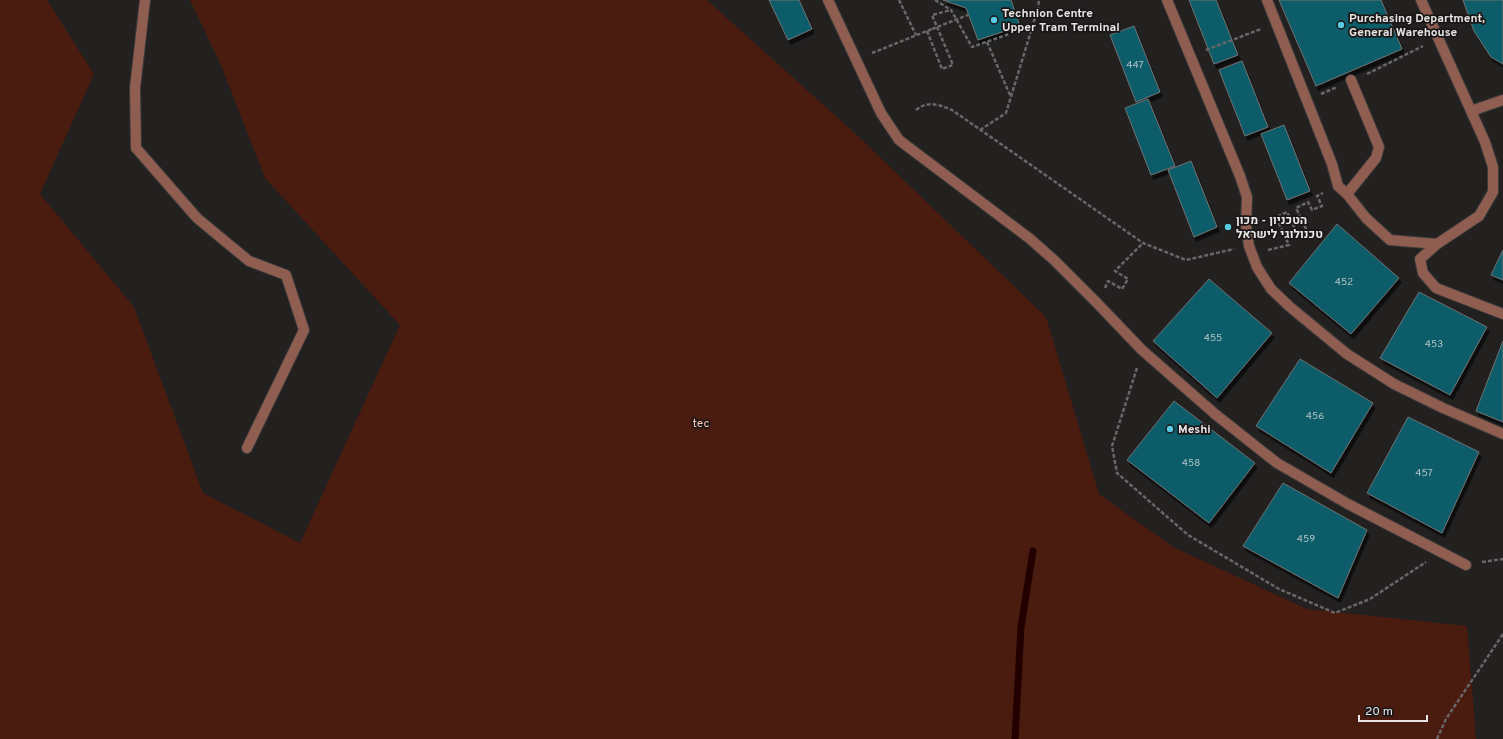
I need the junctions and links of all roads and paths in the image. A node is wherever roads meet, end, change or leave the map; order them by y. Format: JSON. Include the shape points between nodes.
{"nodes":[{"id":1,"x":145,"y":0,"type":"edge"},
{"id":2,"x":828,"y":0,"type":"edge"},
{"id":3,"x":899,"y":0,"type":"edge"},
{"id":4,"x":935,"y":0,"type":"edge"},
{"id":5,"x":1039,"y":0,"type":"edge"},
{"id":6,"x":1167,"y":0,"type":"edge"},
{"id":7,"x":1267,"y":0,"type":"edge"},
{"id":8,"x":1420,"y":0,"type":"edge"},
{"id":9,"x":951,"y":10,"type":"junction"},
{"id":10,"x":968,"y":14,"type":"dead end"},
{"id":11,"x":1276,"y":23,"type":"junction"},
{"id":12,"x":1032,"y":26,"type":"junction"},
{"id":13,"x":927,"y":31,"type":"junction"},
{"id":14,"x":916,"y":35,"type":"junction"},
{"id":15,"x":1438,"y":38,"type":"junction"},
{"id":16,"x":987,"y":42,"type":"junction"},
{"id":17,"x":872,"y":53,"type":"dead end"},
{"id":18,"x":1190,"y":56,"type":"junction"},
{"id":19,"x":1386,"y":65,"type":"dead end"},
{"id":20,"x":1351,"y":80,"type":"dead end"},
{"id":21,"x":1010,"y":96,"type":"junction"},
{"id":22,"x":1503,"y":100,"type":"edge"},
{"id":23,"x":916,"y":110,"type":"dead end"},
{"id":24,"x":1471,"y":111,"type":"junction"},
{"id":25,"x":980,"y":130,"type":"junction"},
{"id":26,"x":1338,"y":186,"type":"junction"},
{"id":27,"x":1347,"y":194,"type":"junction"},
{"id":28,"x":1143,"y":243,"type":"junction"},
{"id":29,"x":1437,"y":244,"type":"junction"},
{"id":30,"x":1250,"y":250,"type":"junction"},
{"id":31,"x":1096,"y":302,"type":"junction"},
{"id":32,"x":1503,"y":314,"type":"edge"},
{"id":33,"x":1142,"y":350,"type":"junction"},
{"id":34,"x":1503,"y":434,"type":"edge"},
{"id":35,"x":247,"y":448,"type":"dead end"},
{"id":36,"x":1440,"y":552,"type":"junction"},
{"id":37,"x":1503,"y":559,"type":"edge"},
{"id":38,"x":1466,"y":565,"type":"joint"},
{"id":39,"x":1503,"y":634,"type":"edge"},
{"id":40,"x":1437,"y":739,"type":"edge"}],
"edges":[{"from":1,"to":35,"type":"street","via":[[135,88],[136,148],[203,223],[249,262],[286,275],[304,330]]},
{"from":2,"to":31,"type":"street","via":[[881,113],[898,140],[1029,238]]},
{"from":3,"to":14,"type":"path"},
{"from":4,"to":9,"type":"path"},
{"from":5,"to":12,"type":"path"},
{"from":6,"to":18,"type":"street"},
{"from":7,"to":11,"type":"street"},
{"from":8,"to":15,"type":"street"},
{"from":9,"to":13,"type":"path","via":[[932,15],[952,65],[942,69]]},
{"from":9,"to":16,"type":"path","via":[[972,47]]},
{"from":10,"to":13,"type":"path","bridge":true},
{"from":11,"to":18,"type":"path"},
{"from":11,"to":26,"type":"street","via":[[1332,164]]},
{"from":12,"to":16,"type":"path"},
{"from":12,"to":21,"type":"path"},
{"from":13,"to":14,"type":"path"},
{"from":14,"to":17,"type":"path"},
{"from":15,"to":19,"type":"path"},
{"from":15,"to":24,"type":"street"},
{"from":16,"to":21,"type":"path"},
{"from":18,"to":30,"type":"street","via":[[1247,197],[1246,225]]},
{"from":20,"to":27,"type":"street","via":[[1379,147],[1376,158]]},
{"from":21,"to":25,"type":"path","via":[[1006,113]]},
{"from":22,"to":24,"type":"street"},
{"from":23,"to":25,"type":"path","via":[[921,105],[936,103],[952,110]]},
{"from":24,"to":29,"type":"street","via":[[1493,167],[1493,192],[1478,216]]},
{"from":25,"to":28,"type":"path"},
{"from":26,"to":27,"type":"street"},
{"from":26,"to":30,"type":"path","via":[[1317,196],[1322,206],[1312,210],[1308,202],[1296,208],[1307,231],[1298,235],[1287,212],[1276,217],[1288,245]]},
{"from":27,"to":29,"type":"street","via":[[1366,218],[1390,240]]},
{"from":28,"to":30,"type":"path","via":[[1186,260]]},
{"from":28,"to":31,"type":"path","via":[[1115,271],[1128,279],[1122,289],[1108,281]]},
{"from":29,"to":32,"type":"street","via":[[1420,259],[1423,273],[1436,288]]},
{"from":30,"to":34,"type":"street","via":[[1271,289],[1347,354],[1394,384]]},
{"from":31,"to":33,"type":"street"},
{"from":33,"to":36,"type":"street","via":[[1215,414],[1277,463]]},
{"from":33,"to":36,"type":"path","via":[[1112,446],[1117,474],[1188,535],[1280,589],[1335,613],[1370,599]]},
{"from":36,"to":38,"type":"street"},
{"from":37,"to":38,"type":"path"},
{"from":39,"to":40,"type":"path","via":[[1446,719]]}]}
